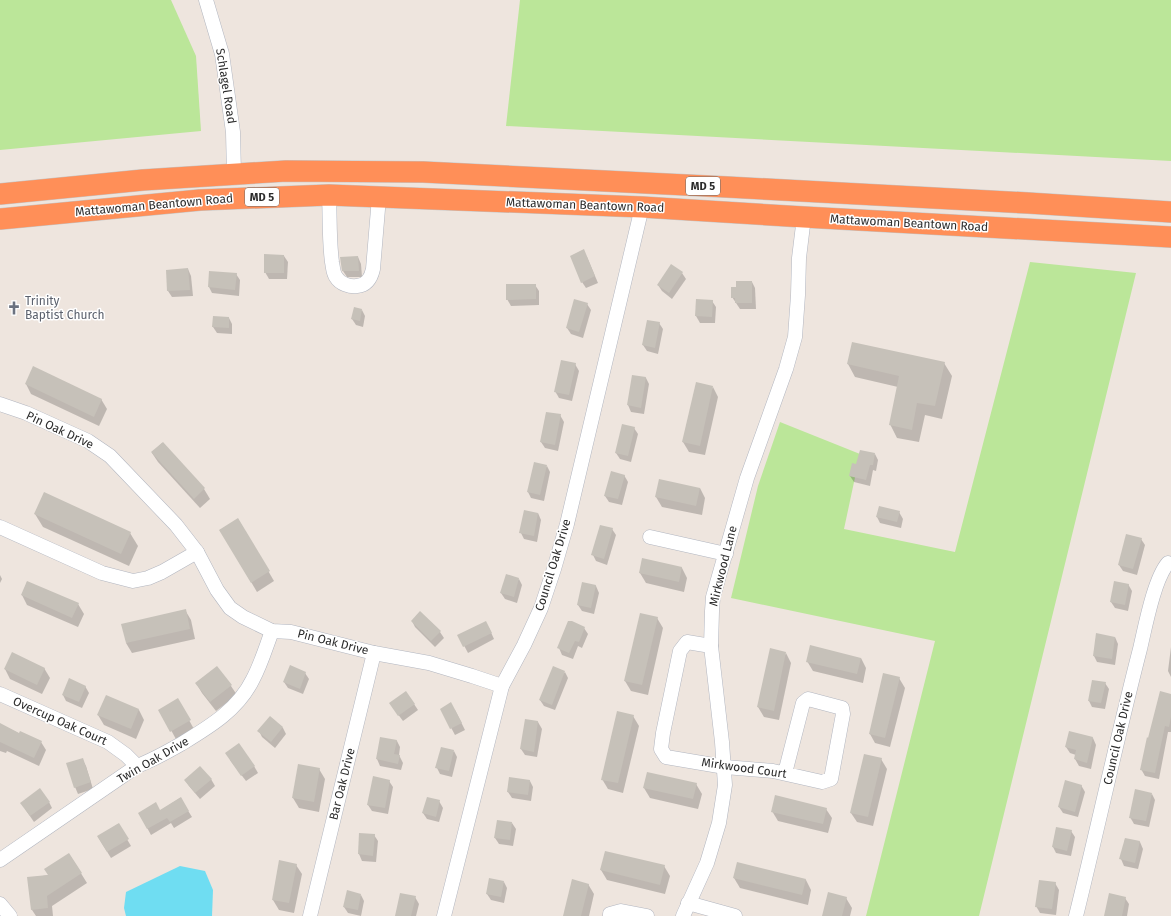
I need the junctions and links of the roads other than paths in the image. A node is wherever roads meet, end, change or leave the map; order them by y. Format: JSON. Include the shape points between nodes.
{"nodes":[{"id":1,"x":206,"y":0,"type":"edge"},
{"id":2,"x":423,"y":172,"type":"junction"},
{"id":3,"x":234,"y":174,"type":"junction"},
{"id":4,"x":0,"y":194,"type":"edge"},
{"id":5,"x":329,"y":195,"type":"junction"},
{"id":6,"x":884,"y":196,"type":"junction"},
{"id":7,"x":379,"y":197,"type":"junction"},
{"id":8,"x":463,"y":200,"type":"junction"},
{"id":9,"x":0,"y":207,"type":"edge"},
{"id":10,"x":642,"y":207,"type":"junction"},
{"id":11,"x":1171,"y":212,"type":"edge"},
{"id":12,"x":804,"y":217,"type":"junction"},
{"id":13,"x":0,"y":219,"type":"edge"},
{"id":14,"x":1171,"y":237,"type":"edge"},
{"id":15,"x":0,"y":404,"type":"edge"},
{"id":16,"x":0,"y":527,"type":"edge"},
{"id":17,"x":650,"y":537,"type":"dead end"},
{"id":18,"x":197,"y":552,"type":"junction"},
{"id":19,"x":726,"y":554,"type":"junction"},
{"id":20,"x":1168,"y":563,"type":"dead end"},
{"id":21,"x":272,"y":631,"type":"junction"},
{"id":22,"x":711,"y":646,"type":"junction"},
{"id":23,"x":374,"y":653,"type":"junction"},
{"id":24,"x":502,"y":686,"type":"junction"},
{"id":25,"x":0,"y":694,"type":"edge"},
{"id":26,"x":137,"y":766,"type":"junction"},
{"id":27,"x":725,"y":767,"type":"junction"},
{"id":28,"x":785,"y":773,"type":"junction"},
{"id":29,"x":0,"y":860,"type":"edge"},
{"id":30,"x":0,"y":904,"type":"edge"},
{"id":31,"x":685,"y":910,"type":"edge"},
{"id":32,"x":10,"y":916,"type":"edge"},
{"id":33,"x":310,"y":916,"type":"edge"},
{"id":34,"x":444,"y":916,"type":"edge"},
{"id":35,"x":610,"y":916,"type":"edge"},
{"id":36,"x":647,"y":916,"type":"edge"},
{"id":37,"x":735,"y":916,"type":"edge"},
{"id":38,"x":1076,"y":916,"type":"edge"}],
"edges":[{"from":1,"to":3,"type":"street","name":"Schlagel Road","via":[[222,54],[233,132]]},
{"from":2,"to":3,"type":"highway","name":"Mattawoman Beantown Road","number":"MD 5","via":[[286,171]]},
{"from":2,"to":6,"type":"highway","name":"Mattawoman Beantown Road","number":"MD 5"},
{"from":2,"to":10,"type":"highway","via":[[495,185],[605,191]]},
{"from":3,"to":4,"type":"highway","name":"Mattawoman Beantown Road","number":"MD 5"},
{"from":3,"to":8,"type":"highway","via":[[250,184],[316,183],[434,187]]},
{"from":3,"to":9,"type":"highway","via":[[224,184]]},
{"from":5,"to":7,"type":"highway","name":"Mattawoman Beantown Road","number":"MD 5"},
{"from":5,"to":7,"type":"street","via":[[334,272],[342,283],[353,286],[361,285],[368,280],[373,269]]},
{"from":5,"to":13,"type":"highway","name":"Mattawoman Beantown Road","number":"MD 5","via":[[200,200]]},
{"from":6,"to":10,"type":"highway","via":[[841,202],[660,194]]},
{"from":6,"to":11,"type":"highway","name":"Mattawoman Beantown Road","number":"MD 5"},
{"from":7,"to":8,"type":"highway","name":"Mattawoman Beantown Road","number":"MD 5"},
{"from":8,"to":10,"type":"highway","name":"Mattawoman Beantown Road","number":"MD 5"},
{"from":10,"to":12,"type":"highway","name":"Mattawoman Beantown Road","number":"MD 5"},
{"from":10,"to":24,"type":"street","name":"Council Oak Drive","via":[[567,524],[554,569],[541,608]]},
{"from":12,"to":14,"type":"highway","name":"Mattawoman Beantown Road","number":"MD 5"},
{"from":12,"to":19,"type":"street","name":"Mirkwood Lane","via":[[795,337],[747,478]]},
{"from":15,"to":18,"type":"street","name":"Pin Oak Drive","via":[[88,441],[110,456],[176,525]]},
{"from":16,"to":18,"type":"street","via":[[102,573],[133,581],[162,572]]},
{"from":17,"to":19,"type":"street"},
{"from":18,"to":21,"type":"street","name":"Pin Oak Drive","via":[[217,590],[230,608],[242,617]]},
{"from":19,"to":22,"type":"street","name":"Mirkwood Lane","via":[[714,597]]},
{"from":20,"to":38,"type":"street","name":"Council Oak Drive","via":[[1153,597]]},
{"from":21,"to":23,"type":"street","name":"Pin Oak Drive","via":[[291,632]]},
{"from":21,"to":26,"type":"street","name":"Twin Oak Drive","via":[[253,680],[240,700],[222,718],[201,732]]},
{"from":22,"to":27,"type":"street","name":"Mirkwood Lane"},
{"from":22,"to":27,"type":"street","name":"Mirkwood Court","via":[[687,642],[680,651],[660,749],[666,756]]},
{"from":23,"to":24,"type":"street","name":"Pin Oak Drive","via":[[429,664]]},
{"from":23,"to":33,"type":"street","name":"Bar Oak Drive"},
{"from":24,"to":34,"type":"street","name":"Council Oak Drive"},
{"from":25,"to":26,"type":"street","name":"Overcup Oak Court","via":[[108,742]]},
{"from":26,"to":29,"type":"street","name":"Twin Oak Drive"},
{"from":27,"to":28,"type":"street","name":"Mirkwood Court"},
{"from":27,"to":31,"type":"street","name":"Mirkwood Lane","via":[[719,823],[706,863]]},
{"from":28,"to":28,"type":"street","name":"Mirkwood Court","via":[[803,703],[808,699],[842,708],[831,779],[822,782]]},
{"from":30,"to":32,"type":"street"},
{"from":31,"to":37,"type":"street"},
{"from":35,"to":36,"type":"street","via":[[620,910]]}]}
